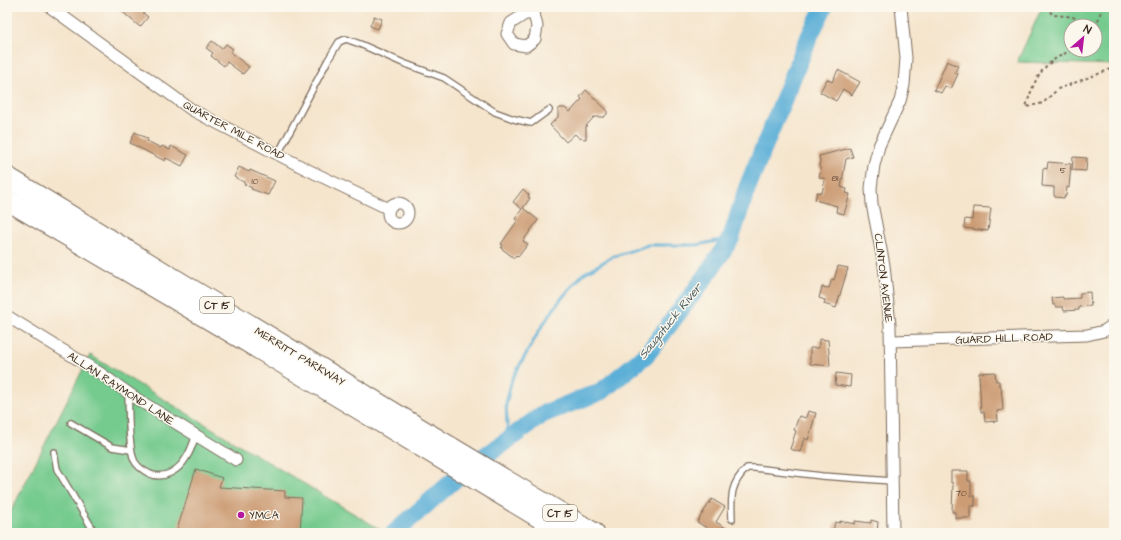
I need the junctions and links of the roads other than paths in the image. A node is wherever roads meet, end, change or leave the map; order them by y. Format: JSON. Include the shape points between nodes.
{"nodes":[{"id":1,"x":50,"y":7,"type":"edge"},
{"id":2,"x":901,"y":7,"type":"edge"},
{"id":3,"x":549,"y":110,"type":"dead end"},
{"id":4,"x":278,"y":154,"type":"junction"},
{"id":5,"x":7,"y":177,"type":"edge"},
{"id":6,"x":7,"y":200,"type":"edge"},
{"id":7,"x":7,"y":204,"type":"edge"},
{"id":8,"x":389,"y":208,"type":"dead end"},
{"id":9,"x":73,"y":239,"type":"junction"},
{"id":10,"x":7,"y":316,"type":"edge"},
{"id":11,"x":1114,"y":324,"type":"edge"},
{"id":12,"x":891,"y":341,"type":"junction"},
{"id":13,"x":128,"y":392,"type":"junction"},
{"id":14,"x":71,"y":423,"type":"dead end"},
{"id":15,"x":196,"y":435,"type":"junction"},
{"id":16,"x":423,"y":439,"type":"junction"},
{"id":17,"x":131,"y":450,"type":"junction"},
{"id":18,"x":54,"y":452,"type":"dead end"},
{"id":19,"x":236,"y":460,"type":"dead end"},
{"id":20,"x":892,"y":481,"type":"junction"},
{"id":21,"x":521,"y":498,"type":"junction"},
{"id":22,"x":732,"y":519,"type":"dead end"},
{"id":23,"x":95,"y":533,"type":"edge"},
{"id":24,"x":565,"y":533,"type":"edge"},
{"id":25,"x":594,"y":533,"type":"edge"},
{"id":26,"x":893,"y":533,"type":"edge"}],
"edges":[{"from":1,"to":4,"type":"street","name":"QUARTER MILE ROAD","via":[[192,110]]},
{"from":2,"to":12,"type":"street","name":"CLINTON AVENUE","via":[[906,69],[904,85],[900,101],[879,146],[871,182],[872,204],[884,265]]},
{"from":3,"to":4,"type":"lane","via":[[531,123],[514,119],[495,112],[444,78],[346,39],[339,42],[328,60]]},
{"from":4,"to":8,"type":"street","name":"QUARTER MILE ROAD"},
{"from":5,"to":16,"type":"highway","name":"MERRITT PARKWAY","number":"CT 15"},
{"from":6,"to":9,"type":"highway","name":"MERRITT PARKWAY","number":"CT 15"},
{"from":7,"to":9,"type":"highway"},
{"from":9,"to":16,"type":"highway","name":"MERRITT PARKWAY","number":"CT 15","via":[[244,340]]},
{"from":10,"to":13,"type":"street","name":"ALLAN RAYMOND LANE"},
{"from":11,"to":12,"type":"street","name":"GUARD HILL ROAD","via":[[1104,331],[1087,335]]},
{"from":12,"to":20,"type":"street","name":"CLINTON AVENUE"},
{"from":13,"to":15,"type":"street","name":"ALLAN RAYMOND LANE"},
{"from":13,"to":17,"type":"lane"},
{"from":14,"to":17,"type":"lane","via":[[112,447]]},
{"from":15,"to":17,"type":"lane","via":[[187,458],[166,476],[155,476],[143,470],[135,462]]},
{"from":15,"to":19,"type":"street","name":"ALLAN RAYMOND LANE"},
{"from":16,"to":21,"type":"highway","name":"MERRITT PARKWAY","number":"CT 15"},
{"from":18,"to":23,"type":"lane","via":[[57,469]]},
{"from":20,"to":22,"type":"lane","via":[[747,468],[738,477],[733,488]]},
{"from":20,"to":26,"type":"street","name":"CLINTON AVENUE"},
{"from":21,"to":24,"type":"highway","name":"MERRITT PARKWAY","number":"CT 15"},
{"from":21,"to":25,"type":"highway","name":"MERRITT PARKWAY","number":"CT 15"}]}
